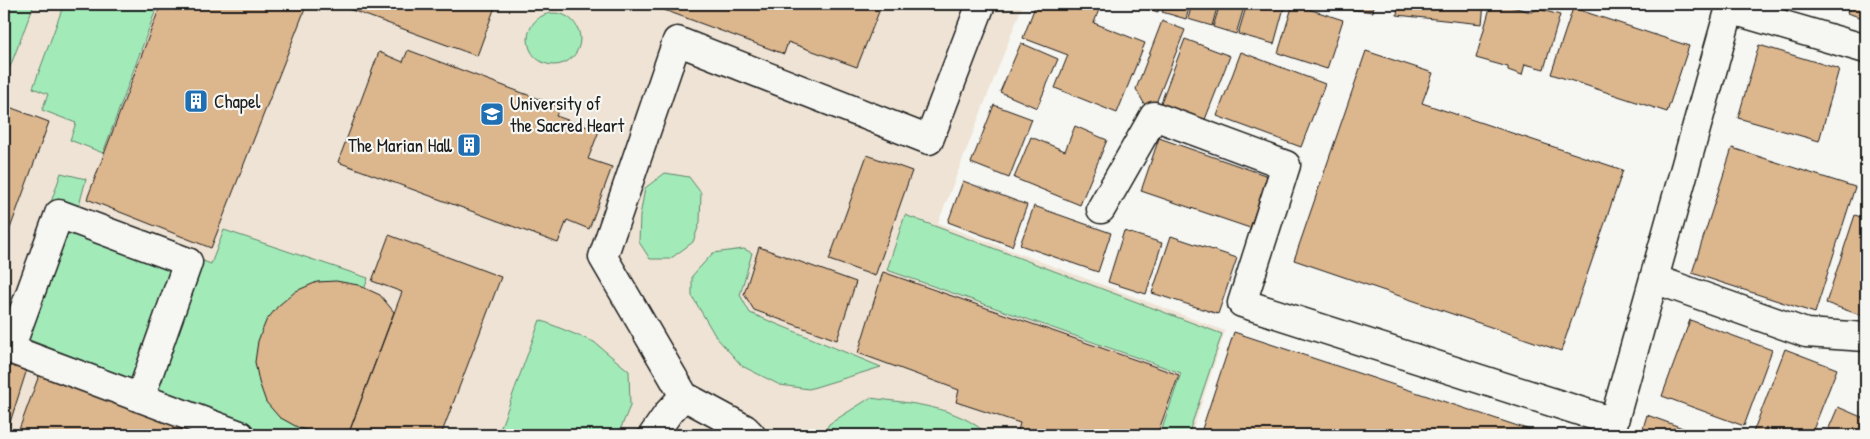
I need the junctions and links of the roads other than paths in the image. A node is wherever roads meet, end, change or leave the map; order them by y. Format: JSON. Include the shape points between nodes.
{"nodes":[{"id":1,"x":981,"y":4,"type":"edge"},
{"id":2,"x":1730,"y":6,"type":"edge"},
{"id":3,"x":1866,"y":49,"type":"edge"},
{"id":4,"x":1101,"y":209,"type":"dead end"},
{"id":5,"x":1654,"y":279,"type":"junction"},
{"id":6,"x":1866,"y":337,"type":"edge"},
{"id":7,"x":7,"y":348,"type":"edge"},
{"id":8,"x":684,"y":396,"type":"junction"},
{"id":9,"x":140,"y":398,"type":"junction"},
{"id":10,"x":1612,"y":429,"type":"edge"},
{"id":11,"x":240,"y":435,"type":"edge"},
{"id":12,"x":653,"y":435,"type":"edge"},
{"id":13,"x":752,"y":435,"type":"edge"}],
"edges":[{"from":1,"to":8,"type":"street","via":[[929,140],[677,41],[603,257]]},
{"from":2,"to":3,"type":"street"},
{"from":2,"to":5,"type":"street"},
{"from":4,"to":10,"type":"street","via":[[1154,116],[1286,165],[1242,303]]},
{"from":5,"to":6,"type":"street","via":[[1806,333]]},
{"from":5,"to":10,"type":"street"},
{"from":7,"to":9,"type":"street"},
{"from":7,"to":9,"type":"street","via":[[59,214],[188,262]]},
{"from":8,"to":12,"type":"street"},
{"from":8,"to":13,"type":"street"},
{"from":9,"to":11,"type":"street"}]}
